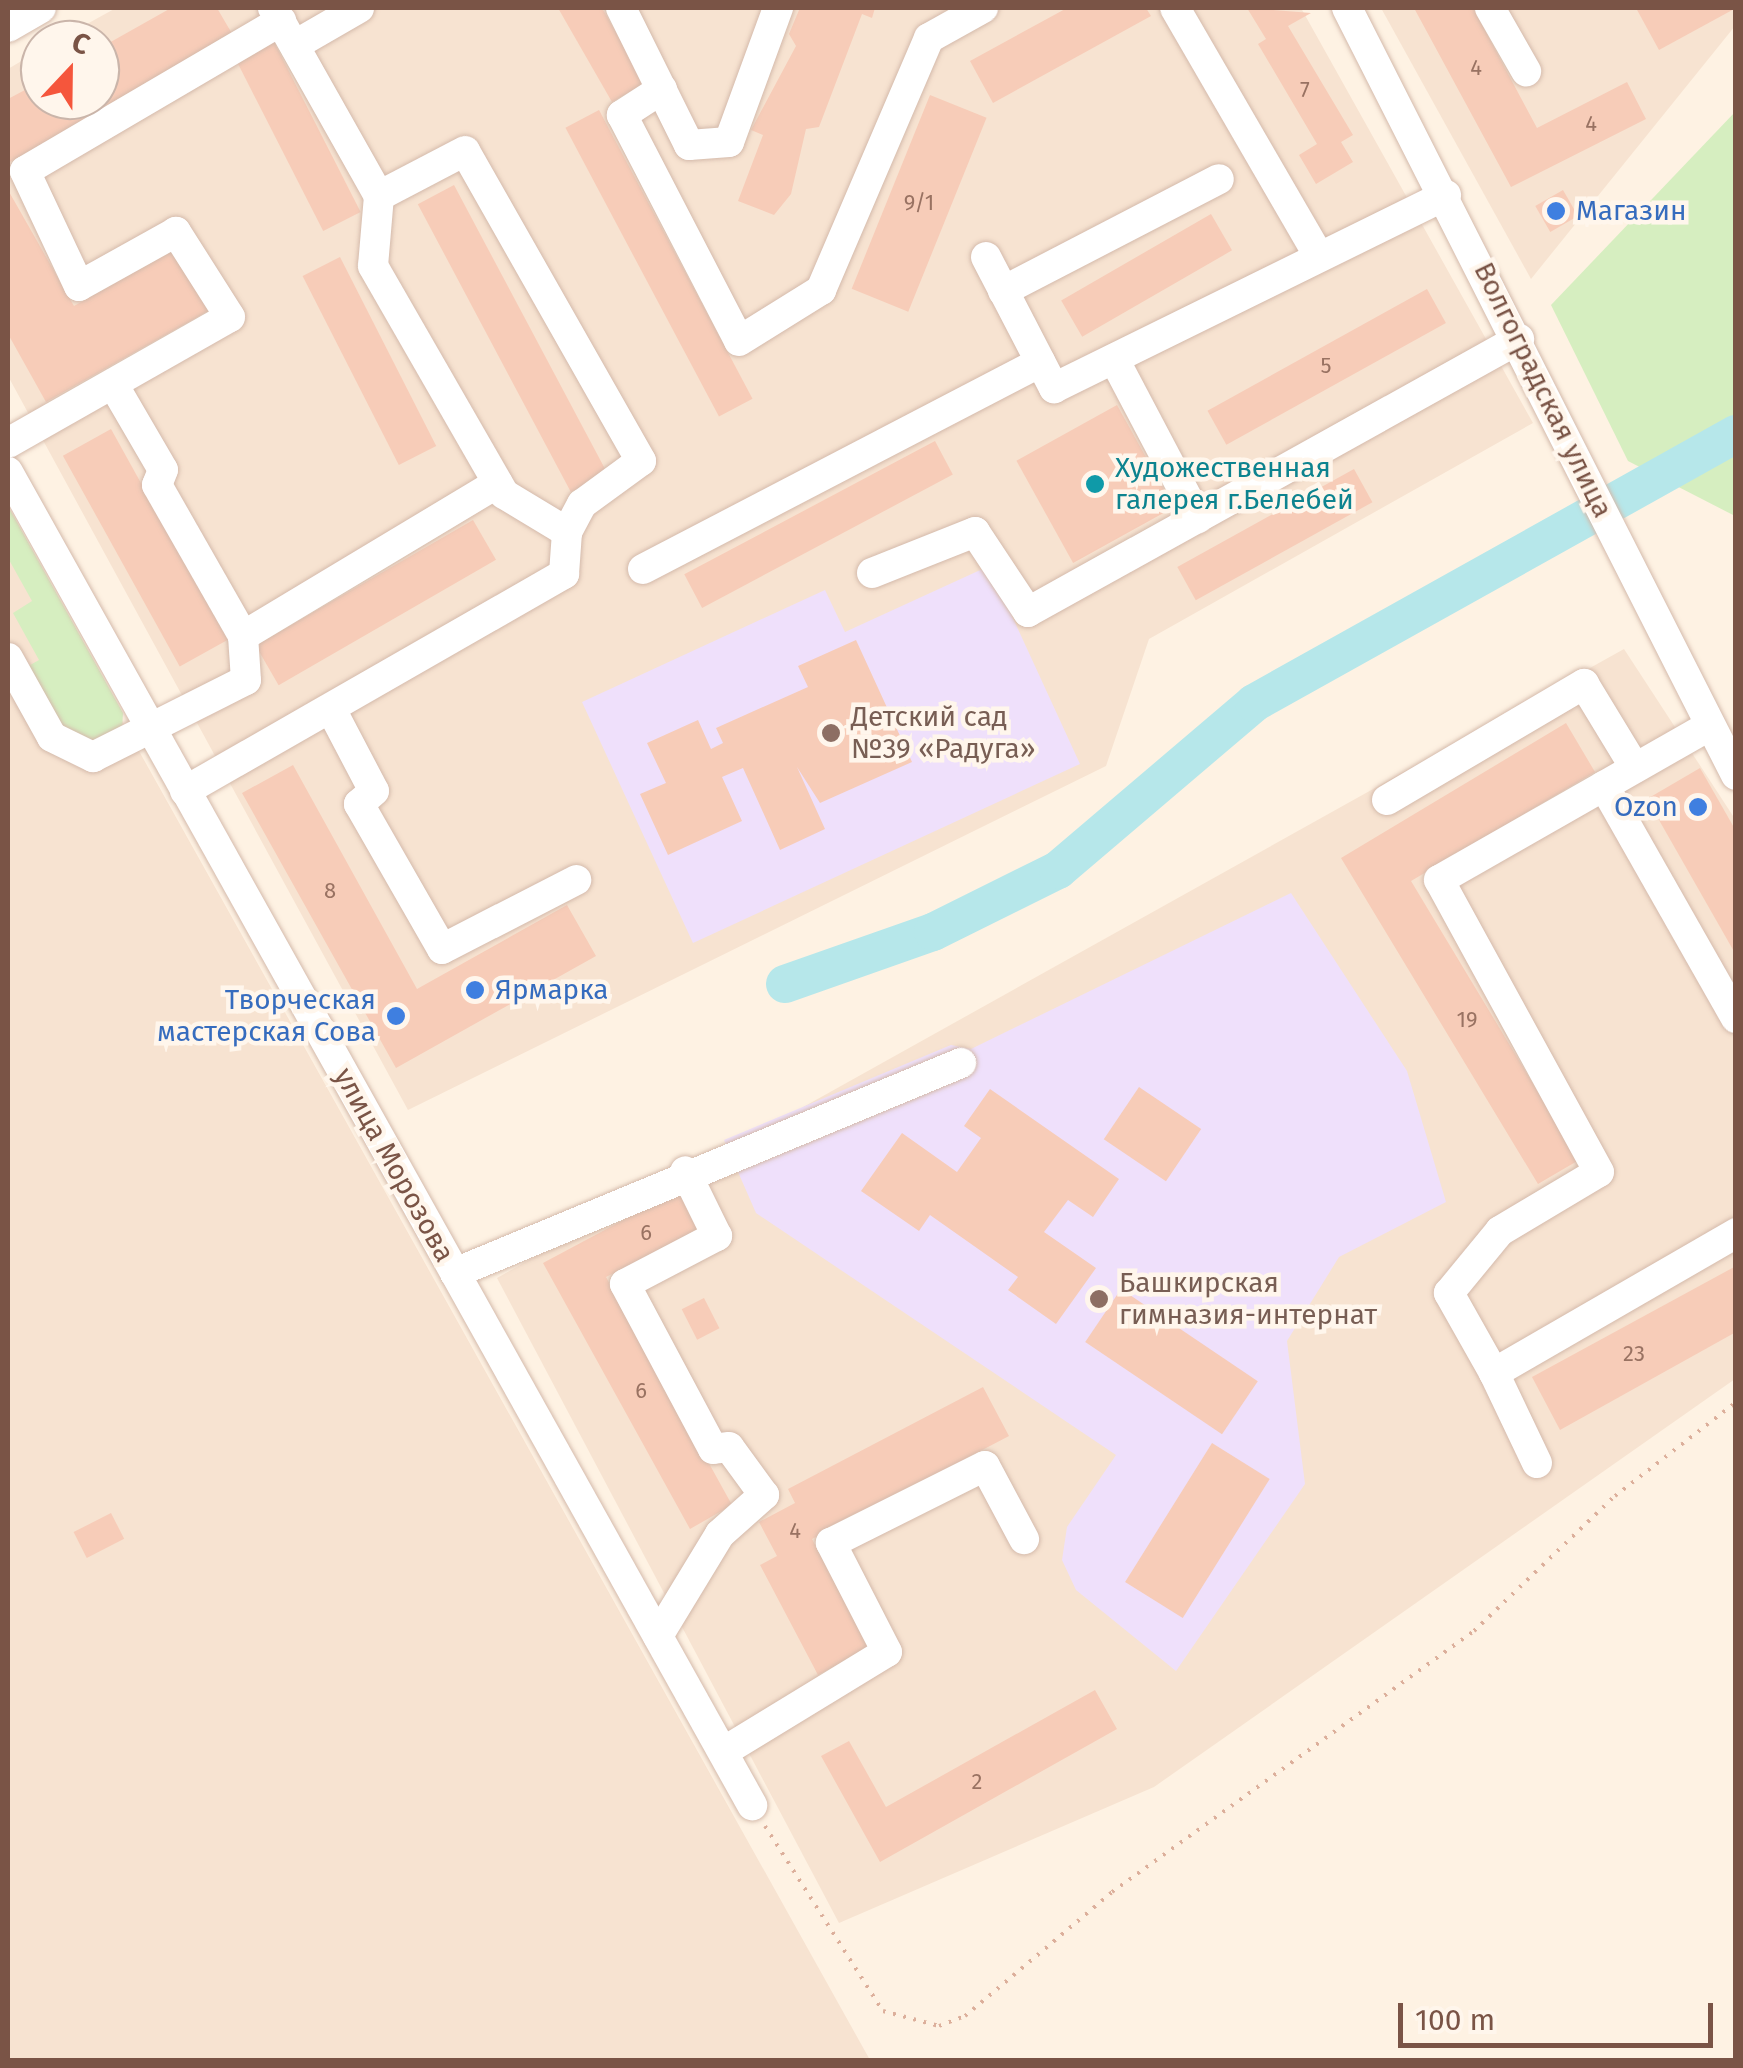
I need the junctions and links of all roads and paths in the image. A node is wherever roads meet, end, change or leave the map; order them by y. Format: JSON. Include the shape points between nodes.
{"nodes":[{"id":1,"x":41,"y":8,"type":"edge"},
{"id":2,"x":359,"y":8,"type":"edge"},
{"id":3,"x":621,"y":8,"type":"edge"},
{"id":4,"x":778,"y":8,"type":"edge"},
{"id":5,"x":983,"y":8,"type":"edge"},
{"id":6,"x":1175,"y":8,"type":"edge"},
{"id":7,"x":1347,"y":8,"type":"edge"},
{"id":8,"x":1490,"y":8,"type":"edge"},
{"id":9,"x":283,"y":25,"type":"edge"},
{"id":10,"x":8,"y":27,"type":"edge"},
{"id":11,"x":1526,"y":71,"type":"dead end"},
{"id":12,"x":662,"y":89,"type":"junction"},
{"id":13,"x":1219,"y":179,"type":"dead end"},
{"id":14,"x":1446,"y":195,"type":"junction"},
{"id":15,"x":379,"y":196,"type":"junction"},
{"id":16,"x":1319,"y":256,"type":"junction"},
{"id":17,"x":986,"y":257,"type":"dead end"},
{"id":18,"x":1003,"y":290,"type":"junction"},
{"id":19,"x":1519,"y":338,"type":"junction"},
{"id":20,"x":1114,"y":359,"type":"junction"},
{"id":21,"x":1040,"y":362,"type":"junction"},
{"id":22,"x":113,"y":384,"type":"junction"},
{"id":23,"x":8,"y":443,"type":"edge"},
{"id":24,"x":8,"y":472,"type":"edge"},
{"id":25,"x":498,"y":483,"type":"junction"},
{"id":26,"x":1198,"y":518,"type":"junction"},
{"id":27,"x":567,"y":532,"type":"junction"},
{"id":28,"x":644,"y":569,"type":"dead end"},
{"id":29,"x":872,"y":573,"type":"dead end"},
{"id":30,"x":243,"y":636,"type":"junction"},
{"id":31,"x":8,"y":661,"type":"edge"},
{"id":32,"x":332,"y":711,"type":"junction"},
{"id":33,"x":1708,"y":726,"type":"junction"},
{"id":34,"x":152,"y":730,"type":"junction"},
{"id":35,"x":1635,"y":768,"type":"junction"},
{"id":36,"x":1736,"y":775,"type":"edge"},
{"id":37,"x":1604,"y":786,"type":"junction"},
{"id":38,"x":185,"y":791,"type":"junction"},
{"id":39,"x":1387,"y":800,"type":"dead end"},
{"id":40,"x":576,"y":880,"type":"dead end"},
{"id":41,"x":1736,"y":1018,"type":"edge"},
{"id":42,"x":960,"y":1063,"type":"dead end"},
{"id":43,"x":684,"y":1172,"type":"junction"},
{"id":44,"x":1736,"y":1233,"type":"edge"},
{"id":45,"x":455,"y":1273,"type":"junction"},
{"id":46,"x":1494,"y":1373,"type":"junction"},
{"id":47,"x":1736,"y":1402,"type":"edge"},
{"id":48,"x":1537,"y":1464,"type":"dead end"},
{"id":49,"x":1024,"y":1540,"type":"dead end"},
{"id":50,"x":658,"y":1636,"type":"junction"},
{"id":51,"x":722,"y":1752,"type":"junction"},
{"id":52,"x":752,"y":1805,"type":"joint"}],
"edges":[{"from":1,"to":10,"type":"street"},
{"from":2,"to":9,"type":"street"},
{"from":3,"to":12,"type":"street"},
{"from":4,"to":12,"type":"street","via":[[728,142],[689,145]]},
{"from":5,"to":12,"type":"street","via":[[929,38],[820,290],[740,341],[622,115]]},
{"from":6,"to":16,"type":"street"},
{"from":7,"to":14,"type":"street","name":"Волгоградская улица"},
{"from":8,"to":11,"type":"street"},
{"from":9,"to":15,"type":"street"},
{"from":9,"to":22,"type":"street","via":[[25,171],[80,286],[176,232],[230,317]]},
{"from":13,"to":18,"type":"street"},
{"from":14,"to":16,"type":"street"},
{"from":14,"to":19,"type":"street","name":"Волгоградская улица"},
{"from":15,"to":25,"type":"street","via":[[373,266]]},
{"from":15,"to":27,"type":"street","via":[[466,150],[642,461],[582,504]]},
{"from":16,"to":20,"type":"street"},
{"from":17,"to":18,"type":"street"},
{"from":18,"to":21,"type":"street"},
{"from":19,"to":26,"type":"street"},
{"from":19,"to":33,"type":"street","name":"Волгоградская улица"},
{"from":20,"to":21,"type":"street","via":[[1054,388]]},
{"from":20,"to":26,"type":"street"},
{"from":21,"to":28,"type":"street"},
{"from":22,"to":23,"type":"street"},
{"from":22,"to":30,"type":"street","via":[[163,470],[157,486]]},
{"from":24,"to":34,"type":"street","name":"улица Морозова"},
{"from":25,"to":27,"type":"street"},
{"from":25,"to":30,"type":"street"},
{"from":26,"to":29,"type":"street","via":[[1028,612],[975,532]]},
{"from":27,"to":32,"type":"street","via":[[564,574]]},
{"from":30,"to":34,"type":"street","via":[[246,680]]},
{"from":31,"to":34,"type":"street","via":[[68,751],[104,756]]},
{"from":32,"to":38,"type":"street"},
{"from":32,"to":40,"type":"street","via":[[374,791],[359,804],[442,949]]},
{"from":33,"to":35,"type":"street"},
{"from":33,"to":36,"type":"street","name":"Волгоградская улица"},
{"from":34,"to":38,"type":"street","name":"улица Морозова"},
{"from":35,"to":37,"type":"street"},
{"from":35,"to":39,"type":"street","via":[[1584,684]]},
{"from":37,"to":41,"type":"street"},
{"from":37,"to":46,"type":"street","via":[[1439,880],[1599,1172],[1500,1232],[1449,1293]]},
{"from":38,"to":45,"type":"street","name":"улица Морозова"},
{"from":42,"to":43,"type":"street"},
{"from":43,"to":45,"type":"street"},
{"from":43,"to":50,"type":"street","via":[[717,1236],[624,1284],[713,1449],[728,1447],[764,1495],[720,1534]]},
{"from":44,"to":46,"type":"street"},
{"from":45,"to":50,"type":"street","name":"улица Морозова"},
{"from":46,"to":48,"type":"street"},
{"from":47,"to":52,"type":"path","via":[[1616,1496],[1474,1631],[1112,1892],[965,2016],[938,2026],[883,2010]]},
{"from":49,"to":51,"type":"street","via":[[985,1466],[831,1543],[887,1652]]},
{"from":50,"to":51,"type":"street","name":"улица Морозова"},
{"from":51,"to":52,"type":"street","name":"улица Морозова"}]}
